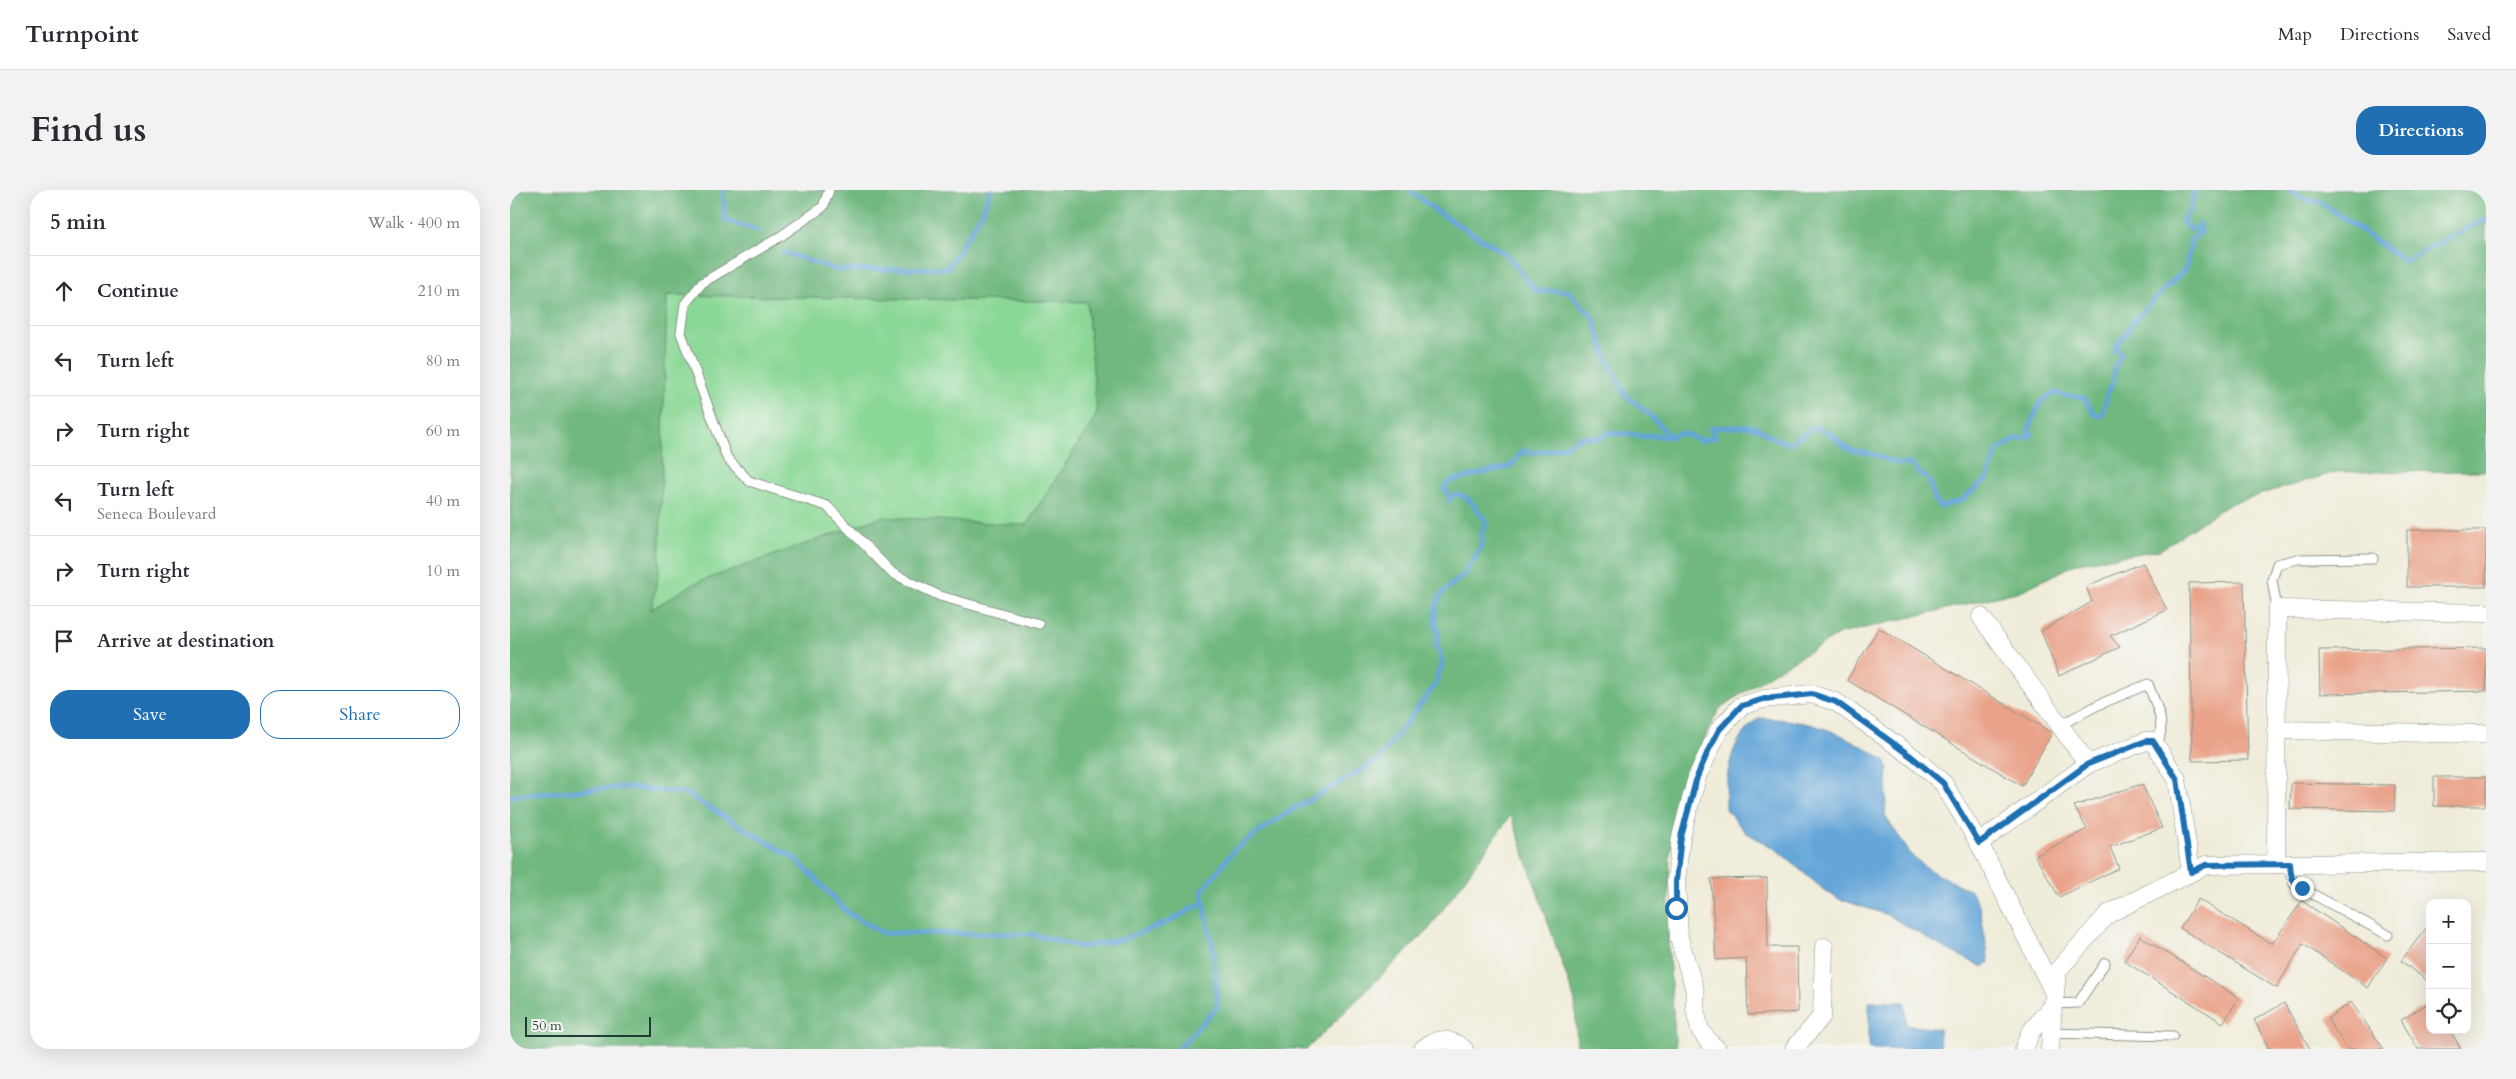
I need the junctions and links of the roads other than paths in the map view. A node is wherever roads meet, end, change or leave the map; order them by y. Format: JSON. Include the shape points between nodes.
{"nodes":[{"id":1,"x":829,"y":190,"type":"edge"},
{"id":2,"x":2373,"y":558,"type":"dead end"},
{"id":3,"x":2277,"y":609,"type":"junction"},
{"id":4,"x":2486,"y":613,"type":"edge"},
{"id":5,"x":1981,"y":617,"type":"dead end"},
{"id":6,"x":1039,"y":624,"type":"dead end"},
{"id":7,"x":2060,"y":725,"type":"junction"},
{"id":8,"x":2276,"y":730,"type":"junction"},
{"id":9,"x":2486,"y":734,"type":"edge"},
{"id":10,"x":2157,"y":745,"type":"junction"},
{"id":11,"x":2088,"y":764,"type":"junction"},
{"id":12,"x":1979,"y":843,"type":"junction"},
{"id":13,"x":2486,"y":862,"type":"edge"},
{"id":14,"x":2283,"y":864,"type":"junction"},
{"id":15,"x":2191,"y":872,"type":"junction"},
{"id":16,"x":2388,"y":935,"type":"dead end"},
{"id":17,"x":1824,"y":947,"type":"dead end"},
{"id":18,"x":2105,"y":964,"type":"dead end"},
{"id":19,"x":2054,"y":1000,"type":"junction"},
{"id":20,"x":2173,"y":1036,"type":"dead end"},
{"id":21,"x":2027,"y":1041,"type":"edge"},
{"id":22,"x":2050,"y":1041,"type":"edge"},
{"id":23,"x":1422,"y":1049,"type":"edge"},
{"id":24,"x":1464,"y":1049,"type":"edge"},
{"id":25,"x":1717,"y":1049,"type":"edge"},
{"id":26,"x":1794,"y":1049,"type":"edge"}],
"edges":[{"from":1,"to":6,"type":"lane","via":[[823,207],[702,283],[685,304],[681,333],[727,458],[749,481],[827,506],[892,573],[940,596]]},
{"from":2,"to":3,"type":"lane","via":[[2298,559],[2277,564],[2272,580]]},
{"from":3,"to":4,"type":"street"},
{"from":3,"to":8,"type":"street"},
{"from":5,"to":7,"type":"street"},
{"from":7,"to":10,"type":"lane","via":[[2148,684],[2163,724]]},
{"from":7,"to":11,"type":"street"},
{"from":8,"to":9,"type":"street"},
{"from":8,"to":14,"type":"street"},
{"from":10,"to":11,"type":"street","via":[[2146,741]]},
{"from":10,"to":15,"type":"street","via":[[2177,779]]},
{"from":11,"to":12,"type":"street"},
{"from":12,"to":19,"type":"street"},
{"from":12,"to":25,"type":"street","via":[[1943,783],[1836,702],[1812,694],[1764,699],[1741,706],[1719,730],[1697,777],[1681,837],[1676,881],[1679,938],[1695,991],[1700,1030]]},
{"from":13,"to":14,"type":"street"},
{"from":14,"to":15,"type":"street","via":[[2206,865]]},
{"from":14,"to":16,"type":"lane","via":[[2294,884]]},
{"from":15,"to":19,"type":"street","via":[[2108,914],[2058,970]]},
{"from":17,"to":26,"type":"street","via":[[1822,1016]]},
{"from":18,"to":19,"type":"lane","via":[[2078,1002]]},
{"from":19,"to":21,"type":"street"},
{"from":19,"to":22,"type":"street"},
{"from":20,"to":22,"type":"lane"},
{"from":21,"to":22,"type":"lane"},
{"from":23,"to":24,"type":"street","via":[[1431,1042],[1449,1040]]}]}
